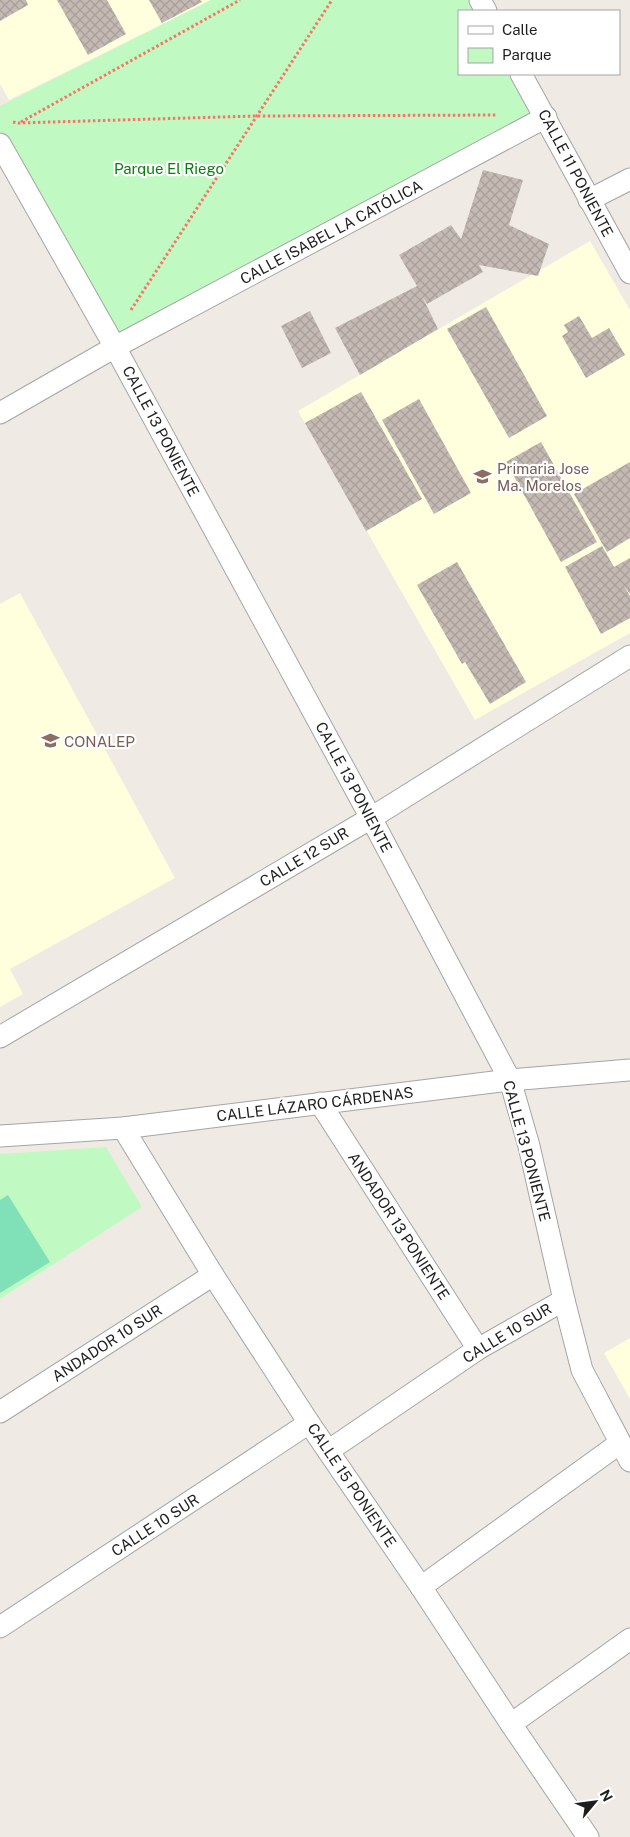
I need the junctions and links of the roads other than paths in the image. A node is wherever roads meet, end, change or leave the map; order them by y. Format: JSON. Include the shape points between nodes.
{"nodes":[{"id":1,"x":522,"y":75,"type":"edge"},
{"id":2,"x":546,"y":117,"type":"junction"},
{"id":3,"x":0,"y":144,"type":"edge"},
{"id":4,"x":5,"y":168,"type":"edge"},
{"id":5,"x":630,"y":179,"type":"edge"},
{"id":6,"x":590,"y":200,"type":"junction"},
{"id":7,"x":630,"y":273,"type":"edge"},
{"id":8,"x":116,"y":347,"type":"junction"},
{"id":9,"x":0,"y":413,"type":"edge"},
{"id":10,"x":630,"y":656,"type":"edge"},
{"id":11,"x":371,"y":818,"type":"junction"},
{"id":12,"x":0,"y":1037,"type":"edge"},
{"id":13,"x":630,"y":1070,"type":"edge"},
{"id":14,"x":510,"y":1080,"type":"junction"},
{"id":15,"x":320,"y":1103,"type":"junction"},
{"id":16,"x":123,"y":1128,"type":"junction"},
{"id":17,"x":0,"y":1136,"type":"edge"},
{"id":18,"x":213,"y":1275,"type":"junction"},
{"id":19,"x":564,"y":1300,"type":"junction"},
{"id":20,"x":478,"y":1349,"type":"junction"},
{"id":21,"x":0,"y":1412,"type":"edge"},
{"id":22,"x":309,"y":1423,"type":"junction"},
{"id":23,"x":620,"y":1443,"type":"junction"},
{"id":24,"x":328,"y":1451,"type":"junction"},
{"id":25,"x":630,"y":1461,"type":"edge"},
{"id":26,"x":421,"y":1587,"type":"junction"},
{"id":27,"x":0,"y":1627,"type":"edge"},
{"id":28,"x":630,"y":1638,"type":"edge"},
{"id":29,"x":511,"y":1724,"type":"junction"},
{"id":30,"x":588,"y":1837,"type":"edge"}],
"edges":[{"from":1,"to":2,"type":"street","name":"CALLE 11 PONIENTE"},
{"from":2,"to":6,"type":"street","name":"CALLE 11 PONIENTE"},
{"from":2,"to":8,"type":"street","name":"CALLE ISABEL LA CATÓLICA"},
{"from":3,"to":4,"type":"street","name":"CALLE 13 PONIENTE"},
{"from":4,"to":8,"type":"street","name":"CALLE 13 PONIENTE"},
{"from":5,"to":6,"type":"street"},
{"from":6,"to":7,"type":"street","name":"CALLE 11 PONIENTE"},
{"from":8,"to":9,"type":"street","name":"CALLE ISABEL LA CATÓLICA"},
{"from":8,"to":11,"type":"street","name":"CALLE 13 PONIENTE"},
{"from":10,"to":11,"type":"street","name":"CALLE 12 SUR"},
{"from":11,"to":12,"type":"street","name":"CALLE 12 SUR"},
{"from":11,"to":14,"type":"street","name":"CALLE 13 PONIENTE"},
{"from":13,"to":14,"type":"street","name":"CALLE LÁZARO CÁRDENAS"},
{"from":14,"to":15,"type":"street","name":"CALLE LÁZARO CÁRDENAS"},
{"from":14,"to":19,"type":"street","name":"CALLE 13 PONIENTE","via":[[529,1146]]},
{"from":15,"to":16,"type":"street","name":"CALLE LÁZARO CÁRDENAS"},
{"from":15,"to":20,"type":"street","name":"ANDADOR 13 PONIENTE"},
{"from":16,"to":17,"type":"street","name":"CALLE LÁZARO CÁRDENAS"},
{"from":16,"to":18,"type":"street","name":"CALLE 15 PONIENTE"},
{"from":18,"to":21,"type":"street","name":"ANDADOR 10 SUR"},
{"from":18,"to":22,"type":"street","name":"CALLE 15 PONIENTE"},
{"from":19,"to":20,"type":"street","name":"CALLE 10 SUR"},
{"from":19,"to":23,"type":"street","name":"CALLE 13 PONIENTE","via":[[582,1370]]},
{"from":20,"to":24,"type":"street","name":"CALLE 10 SUR"},
{"from":22,"to":24,"type":"street","name":"CALLE 15 PONIENTE"},
{"from":22,"to":27,"type":"street","name":"CALLE 10 SUR"},
{"from":23,"to":25,"type":"street","name":"CALLE 13 PONIENTE"},
{"from":23,"to":26,"type":"street"},
{"from":24,"to":26,"type":"street","name":"CALLE 15 PONIENTE"},
{"from":26,"to":29,"type":"street","name":"CALLE 15 PONIENTE"},
{"from":28,"to":29,"type":"street"},
{"from":29,"to":30,"type":"street","name":"CALLE 15 PONIENTE"}]}
